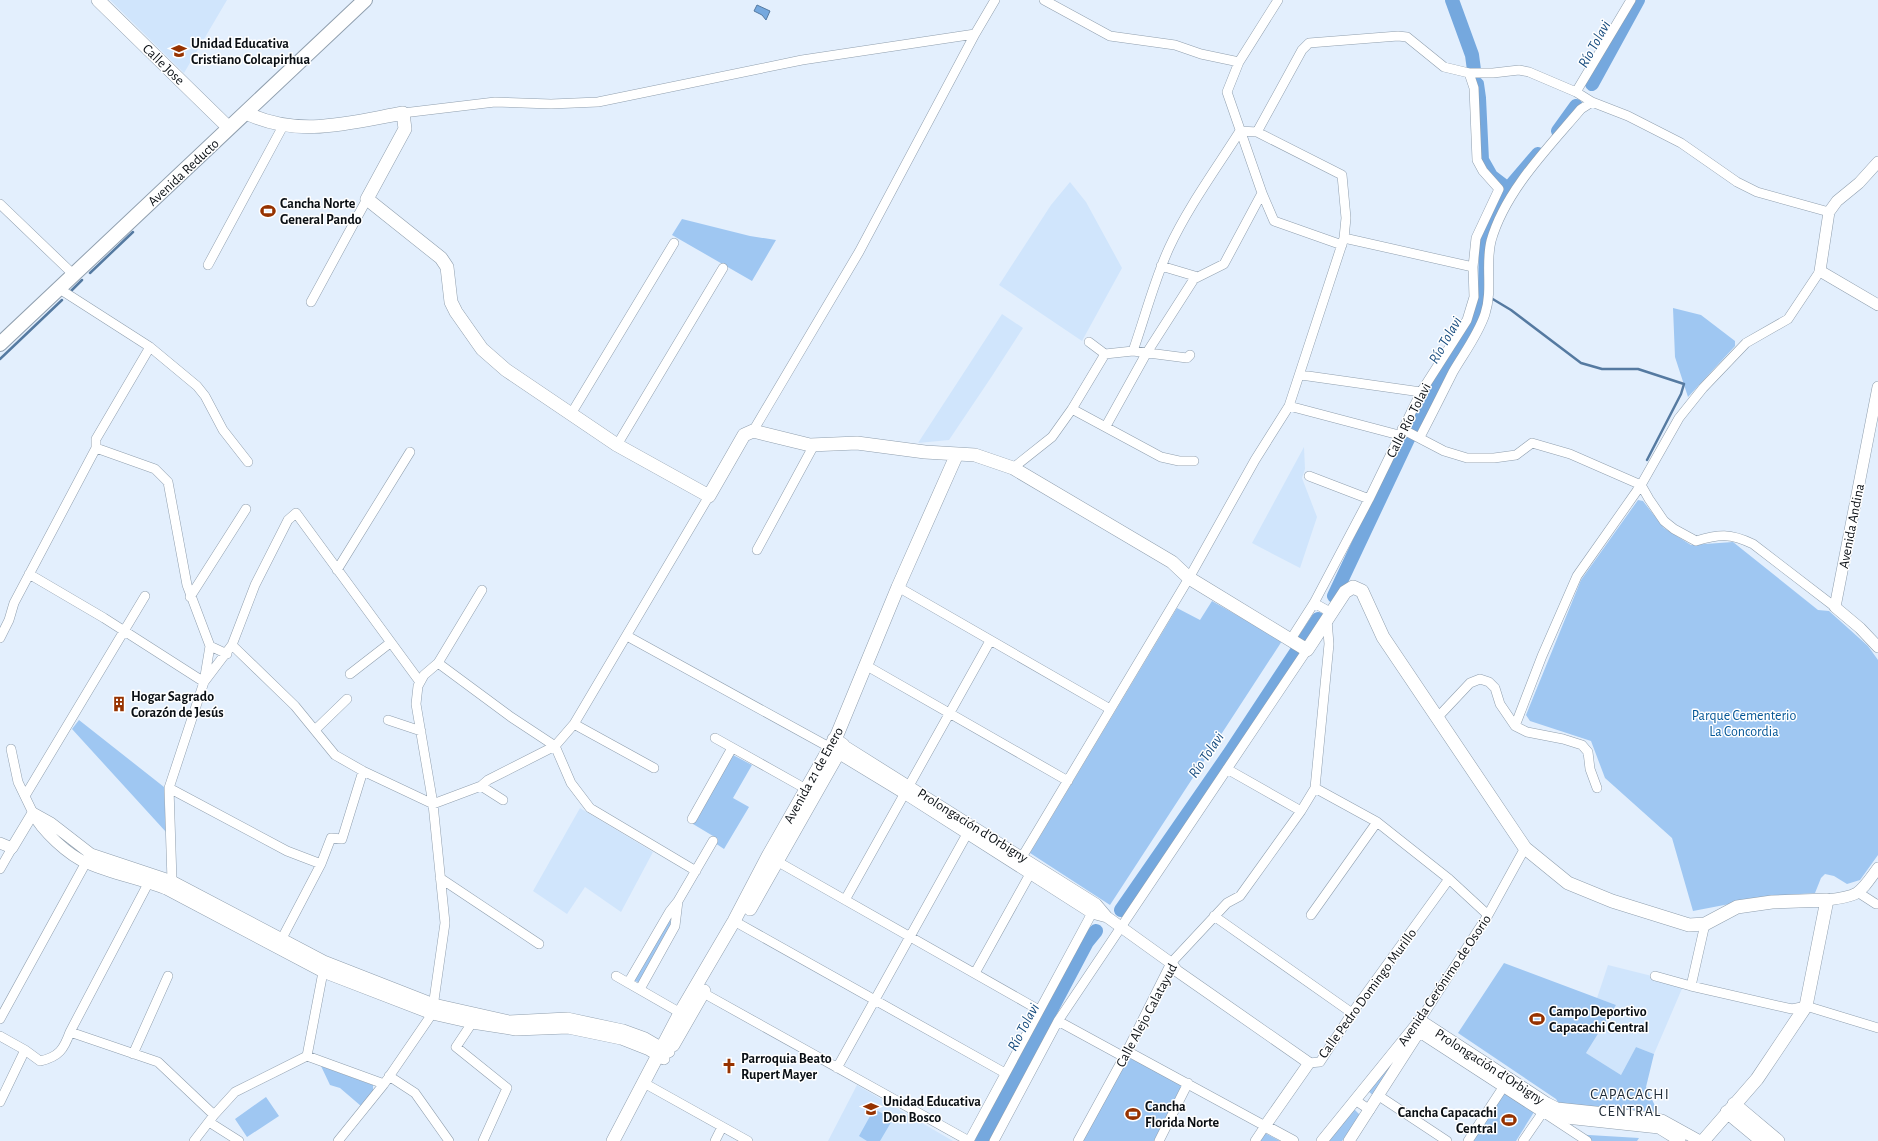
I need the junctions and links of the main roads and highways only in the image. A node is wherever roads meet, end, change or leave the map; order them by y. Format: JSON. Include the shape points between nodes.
{"nodes":[{"id":1,"x":98,"y":0,"type":"edge"},
{"id":2,"x":365,"y":0,"type":"edge"},
{"id":3,"x":246,"y":113,"type":"junction"},
{"id":4,"x":229,"y":128,"type":"junction"},
{"id":5,"x":0,"y":344,"type":"edge"},
{"id":6,"x":957,"y":454,"type":"junction"},
{"id":7,"x":836,"y":746,"type":"junction"},
{"id":8,"x":772,"y":859,"type":"junction"},
{"id":9,"x":1731,"y":1108,"type":"junction"},
{"id":10,"x":612,"y":1141,"type":"edge"},
{"id":11,"x":1703,"y":1141,"type":"edge"},
{"id":12,"x":1762,"y":1141,"type":"edge"},
{"id":13,"x":1778,"y":1141,"type":"edge"}],
"edges":[{"from":1,"to":4,"type":"main road","name":"Calle Jose"},
{"from":2,"to":3,"type":"main road","name":"Avenida Reducto"},
{"from":3,"to":4,"type":"main road","name":"Avenida Reducto"},
{"from":3,"to":6,"type":"main road","via":[[283,126],[314,128],[403,113],[404,129],[367,198],[441,258],[447,267],[451,302],[482,349],[506,370],[617,445],[709,496],[744,435],[753,431],[814,445],[857,443]]},
{"from":4,"to":5,"type":"main road","name":"Avenida Reducto"},
{"from":6,"to":7,"type":"main road","name":"Avenida 21 de Enero","via":[[898,587]]},
{"from":6,"to":9,"type":"main road","via":[[975,455],[1013,468],[1172,562],[1189,578],[1307,650],[1345,592],[1353,587],[1362,591],[1383,637],[1525,848],[1568,883],[1612,901],[1689,925],[1705,924],[1737,907],[1772,902],[1827,900],[1806,1006],[1757,1079]]},
{"from":7,"to":8,"type":"main road","name":"Avenida 21 de Enero"},
{"from":7,"to":8,"type":"main road","name":"Avenida 21 de Enero","via":[[806,789]]},
{"from":8,"to":10,"type":"main road","name":"Avenida 21 de Enero","via":[[738,923]]},
{"from":9,"to":11,"type":"main road"},
{"from":9,"to":12,"type":"main road"},
{"from":9,"to":13,"type":"main road"}]}
